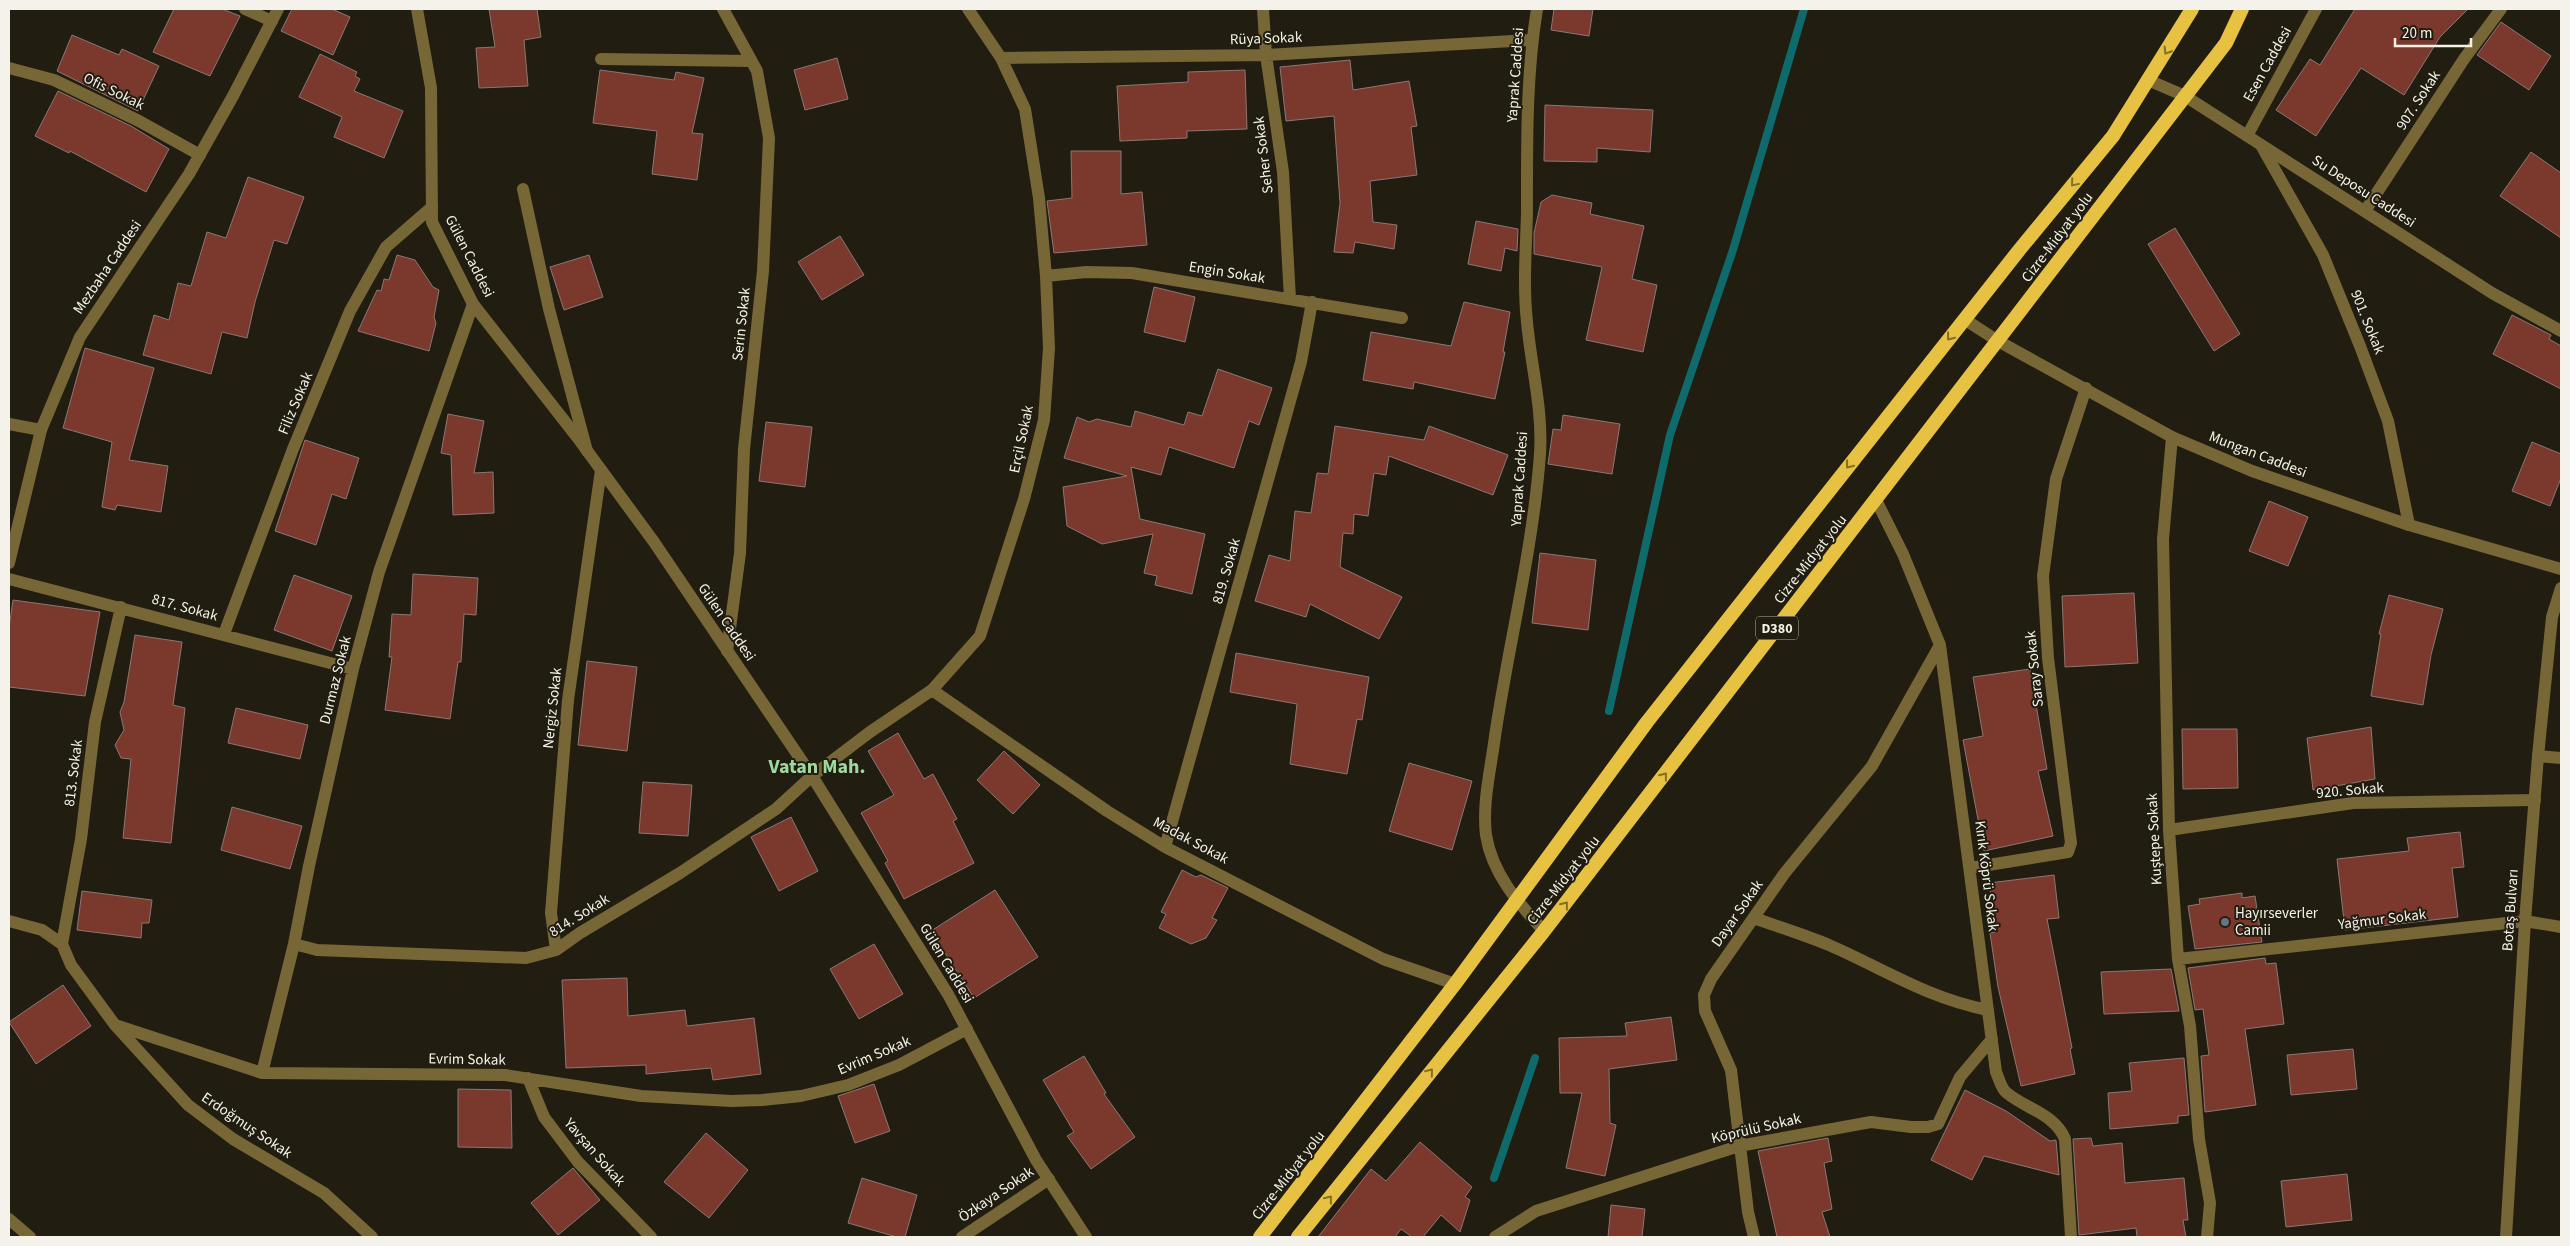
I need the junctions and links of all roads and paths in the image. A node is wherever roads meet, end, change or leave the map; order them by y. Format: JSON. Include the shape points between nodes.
{"nodes":[{"id":1,"x":245,"y":9,"type":"edge"},
{"id":2,"x":278,"y":9,"type":"edge"},
{"id":3,"x":417,"y":9,"type":"edge"},
{"id":4,"x":723,"y":9,"type":"edge"},
{"id":5,"x":968,"y":9,"type":"edge"},
{"id":6,"x":1263,"y":9,"type":"edge"},
{"id":7,"x":1538,"y":9,"type":"edge"},
{"id":8,"x":2192,"y":9,"type":"edge"},
{"id":9,"x":2242,"y":9,"type":"edge"},
{"id":10,"x":2316,"y":9,"type":"edge"},
{"id":11,"x":2501,"y":9,"type":"edge"},
{"id":12,"x":272,"y":21,"type":"junction"},
{"id":13,"x":1532,"y":40,"type":"junction"},
{"id":14,"x":1266,"y":55,"type":"junction"},
{"id":15,"x":1001,"y":58,"type":"junction"},
{"id":16,"x":601,"y":59,"type":"dead end"},
{"id":17,"x":751,"y":61,"type":"junction"},
{"id":18,"x":9,"y":68,"type":"edge"},
{"id":19,"x":2148,"y":80,"type":"junction"},
{"id":20,"x":2185,"y":96,"type":"junction"},
{"id":21,"x":2247,"y":136,"type":"junction"},
{"id":22,"x":2261,"y":145,"type":"junction"},
{"id":23,"x":200,"y":155,"type":"junction"},
{"id":24,"x":523,"y":190,"type":"dead end"},
{"id":25,"x":432,"y":207,"type":"junction"},
{"id":26,"x":2364,"y":211,"type":"junction"},
{"id":27,"x":1046,"y":276,"type":"junction"},
{"id":28,"x":1290,"y":299,"type":"junction"},
{"id":29,"x":1312,"y":302,"type":"junction"},
{"id":30,"x":473,"y":304,"type":"junction"},
{"id":31,"x":1402,"y":318,"type":"dead end"},
{"id":32,"x":1964,"y":319,"type":"junction"},
{"id":33,"x":2561,"y":331,"type":"edge"},
{"id":34,"x":1998,"y":341,"type":"junction"},
{"id":35,"x":2086,"y":388,"type":"junction"},
{"id":36,"x":9,"y":424,"type":"edge"},
{"id":37,"x":41,"y":430,"type":"junction"},
{"id":38,"x":2172,"y":437,"type":"junction"},
{"id":39,"x":587,"y":451,"type":"junction"},
{"id":40,"x":601,"y":470,"type":"junction"},
{"id":41,"x":1876,"y":500,"type":"junction"},
{"id":42,"x":2409,"y":525,"type":"junction"},
{"id":43,"x":9,"y":563,"type":"edge"},
{"id":44,"x":2561,"y":569,"type":"edge"},
{"id":45,"x":9,"y":579,"type":"edge"},
{"id":46,"x":2561,"y":588,"type":"edge"},
{"id":47,"x":121,"y":607,"type":"junction"},
{"id":48,"x":224,"y":634,"type":"junction"},
{"id":49,"x":1940,"y":645,"type":"junction"},
{"id":50,"x":727,"y":651,"type":"junction"},
{"id":51,"x":353,"y":669,"type":"junction"},
{"id":52,"x":932,"y":690,"type":"junction"},
{"id":53,"x":2538,"y":756,"type":"junction"},
{"id":54,"x":2561,"y":758,"type":"edge"},
{"id":55,"x":812,"y":776,"type":"junction"},
{"id":56,"x":2535,"y":800,"type":"junction"},
{"id":57,"x":2169,"y":830,"type":"junction"},
{"id":58,"x":1166,"y":847,"type":"junction"},
{"id":59,"x":1970,"y":868,"type":"junction"},
{"id":60,"x":1516,"y":902,"type":"junction"},
{"id":61,"x":1754,"y":918,"type":"junction"},
{"id":62,"x":9,"y":921,"type":"edge"},
{"id":63,"x":2525,"y":921,"type":"junction"},
{"id":64,"x":2561,"y":927,"type":"edge"},
{"id":65,"x":1544,"y":931,"type":"junction"},
{"id":66,"x":62,"y":944,"type":"junction"},
{"id":67,"x":294,"y":944,"type":"junction"},
{"id":68,"x":556,"y":950,"type":"junction"},
{"id":69,"x":2178,"y":959,"type":"junction"},
{"id":70,"x":1454,"y":984,"type":"junction"},
{"id":71,"x":1988,"y":1010,"type":"junction"},
{"id":72,"x":115,"y":1025,"type":"junction"},
{"id":73,"x":966,"y":1029,"type":"junction"},
{"id":74,"x":1992,"y":1039,"type":"junction"},
{"id":75,"x":262,"y":1073,"type":"junction"},
{"id":76,"x":528,"y":1078,"type":"junction"},
{"id":77,"x":1739,"y":1146,"type":"junction"},
{"id":78,"x":1049,"y":1179,"type":"junction"},
{"id":79,"x":9,"y":1219,"type":"edge"},
{"id":80,"x":30,"y":1237,"type":"edge"},
{"id":81,"x":372,"y":1237,"type":"edge"},
{"id":82,"x":651,"y":1237,"type":"edge"},
{"id":83,"x":962,"y":1237,"type":"edge"},
{"id":84,"x":1086,"y":1237,"type":"edge"},
{"id":85,"x":1260,"y":1237,"type":"edge"},
{"id":86,"x":1298,"y":1237,"type":"edge"},
{"id":87,"x":1495,"y":1237,"type":"edge"},
{"id":88,"x":1754,"y":1237,"type":"edge"},
{"id":89,"x":2071,"y":1237,"type":"edge"},
{"id":90,"x":2207,"y":1237,"type":"edge"},
{"id":91,"x":2506,"y":1237,"type":"edge"}],
"edges":[{"from":1,"to":12,"type":"street"},
{"from":2,"to":12,"type":"street","name":"Mezbaha Caddesi"},
{"from":3,"to":25,"type":"street","name":"Gülen Caddesi","via":[[431,88]]},
{"from":4,"to":17,"type":"street","name":"Serin Sokak"},
{"from":5,"to":15,"type":"street","name":"Erçil Sokak"},
{"from":6,"to":14,"type":"street","name":"Seher Sokak"},
{"from":7,"to":13,"type":"street","name":"Yaprak Caddesi"},
{"from":8,"to":19,"type":"highway","name":"Cizre-Midyat yolu","number":"D380","one_way":true},
{"from":9,"to":20,"type":"highway","name":"Cizre-Midyat yolu","number":"D380","via":[[2226,43]]},
{"from":10,"to":21,"type":"street","name":"Esen Caddesi"},
{"from":11,"to":26,"type":"street","name":"907. Sokak","via":[[2464,59]]},
{"from":12,"to":23,"type":"street","name":"Mezbaha Caddesi"},
{"from":13,"to":14,"type":"street","name":"Rüya Sokak"},
{"from":13,"to":60,"type":"street","name":"Yaprak Caddesi","via":[[1526,275],[1527,321],[1537,393],[1540,451],[1533,526],[1500,700],[1487,797],[1486,836],[1500,875]]},
{"from":14,"to":15,"type":"street","name":"Rüya Sokak"},
{"from":14,"to":28,"type":"street","name":"Seher Sokak","via":[[1283,172]]},
{"from":15,"to":27,"type":"street","name":"Erçil Sokak","via":[[1025,109],[1039,198]]},
{"from":16,"to":17,"type":"street"},
{"from":17,"to":50,"type":"street","name":"Serin Sokak","via":[[757,71],[769,138],[763,271],[744,449],[740,554]]},
{"from":18,"to":23,"type":"street","name":"Ofis Sokak","via":[[54,80]]},
{"from":19,"to":20,"type":"street","name":"Su Deposu Caddesi"},
{"from":19,"to":32,"type":"highway","name":"Cizre-Midyat yolu","number":"D380","one_way":true,"via":[[2113,136]]},
{"from":20,"to":21,"type":"street","name":"Su Deposu Caddesi"},
{"from":20,"to":34,"type":"highway","name":"Cizre-Midyat yolu","number":"D380"},
{"from":21,"to":22,"type":"street","name":"Su Deposu Caddesi"},
{"from":22,"to":26,"type":"street","name":"Su Deposu Caddesi"},
{"from":22,"to":42,"type":"street","name":"901. Sokak","via":[[2323,255],[2360,346],[2388,421]]},
{"from":23,"to":37,"type":"street","name":"Mezbaha Caddesi","via":[[80,336]]},
{"from":24,"to":39,"type":"street","via":[[549,309]]},
{"from":25,"to":30,"type":"street","name":"Gülen Caddesi","via":[[432,222]]},
{"from":25,"to":48,"type":"street","name":"Filiz Sokak","via":[[386,247],[350,311]]},
{"from":26,"to":33,"type":"street","name":"Su Deposu Caddesi","via":[[2492,293]]},
{"from":27,"to":28,"type":"street","name":"Engin Sokak","via":[[1086,272],[1132,273]]},
{"from":27,"to":52,"type":"street","name":"Erçil Sokak","via":[[1049,348],[1044,420],[1024,499],[980,636]]},
{"from":28,"to":29,"type":"street","name":"Engin Sokak"},
{"from":29,"to":31,"type":"street","name":"Engin Sokak"},
{"from":29,"to":58,"type":"street","name":"819. Sokak","via":[[1301,362]]},
{"from":30,"to":39,"type":"street","name":"Gülen Caddesi"},
{"from":30,"to":51,"type":"street","name":"Durmaz Sokak","via":[[379,572]]},
{"from":32,"to":34,"type":"street","name":"Mungan Caddesi"},
{"from":32,"to":60,"type":"highway","name":"Cizre-Midyat yolu","number":"D380","one_way":true,"via":[[1647,722]]},
{"from":34,"to":35,"type":"street","name":"Mungan Caddesi"},
{"from":34,"to":41,"type":"highway","name":"Cizre-Midyat yolu","number":"D380"},
{"from":35,"to":38,"type":"street","name":"Mungan Caddesi"},
{"from":35,"to":59,"type":"street","name":"Saray Sokak","via":[[2056,479],[2043,576],[2048,658],[2071,843],[2068,852]]},
{"from":36,"to":37,"type":"street"},
{"from":37,"to":43,"type":"street","name":"Mezbaha Caddesi"},
{"from":38,"to":42,"type":"street","name":"Mungan Caddesi","via":[[2252,471]]},
{"from":38,"to":57,"type":"street","name":"Kuştepe Sokak","via":[[2163,539]]},
{"from":39,"to":40,"type":"street","name":"Gülen Caddesi"},
{"from":40,"to":50,"type":"street","name":"Gülen Caddesi"},
{"from":40,"to":68,"type":"street","name":"Nergiz Sokak","via":[[568,700],[551,913]]},
{"from":41,"to":49,"type":"street","name":"Kırık Köprü Sokak","via":[[1903,554]]},
{"from":65,"to":41,"type":"highway","name":"Cizre-Midyat yolu","number":"D380","one_way":true},
{"from":42,"to":44,"type":"street","name":"Mungan Caddesi"},
{"from":45,"to":47,"type":"street","name":"817. Sokak"},
{"from":46,"to":53,"type":"street","name":"Botaş Bulvarı","via":[[2552,617]]},
{"from":47,"to":48,"type":"street","name":"817. Sokak"},
{"from":47,"to":66,"type":"street","name":"813. Sokak","via":[[96,722],[81,839]]},
{"from":48,"to":51,"type":"street","name":"817. Sokak"},
{"from":49,"to":59,"type":"street","name":"Kırık Köprü Sokak"},
{"from":49,"to":61,"type":"street","name":"Dayar Sokak","via":[[1872,766],[1784,874]]},
{"from":50,"to":55,"type":"street","name":"Gülen Caddesi"},
{"from":51,"to":67,"type":"street","name":"Durmaz Sokak"},
{"from":52,"to":55,"type":"street","name":"Erçil Sokak"},
{"from":52,"to":58,"type":"street","name":"Madak Sokak","via":[[1106,811]]},
{"from":53,"to":54,"type":"street"},
{"from":53,"to":56,"type":"street","name":"Botaş Bulvarı"},
{"from":55,"to":68,"type":"street","name":"814. Sokak","via":[[776,809]]},
{"from":55,"to":73,"type":"street","name":"Gülen Caddesi"},
{"from":56,"to":57,"type":"street","name":"920. Sokak","via":[[2353,803]]},
{"from":56,"to":63,"type":"street","name":"Botaş Bulvarı"},
{"from":57,"to":69,"type":"street","name":"Kuştepe Sokak"},
{"from":58,"to":70,"type":"street","name":"Madak Sokak","via":[[1383,959]]},
{"from":59,"to":71,"type":"street","name":"Kırık Köprü Sokak"},
{"from":60,"to":65,"type":"street","name":"Yaprak Caddesi"},
{"from":60,"to":70,"type":"highway","name":"Cizre-Midyat yolu","number":"D380"},
{"from":61,"to":71,"type":"street","via":[[1829,945],[1924,992]]},
{"from":61,"to":77,"type":"street","name":"Dayar Sokak","via":[[1711,979],[1704,995],[1705,1011],[1731,1070]]},
{"from":62,"to":66,"type":"street","via":[[42,930]]},
{"from":63,"to":64,"type":"street","name":"Yağmur Sokak"},
{"from":63,"to":69,"type":"street","name":"Yağmur Sokak"},
{"from":63,"to":91,"type":"street","name":"Botaş Bulvarı"},
{"from":86,"to":65,"type":"highway","name":"Cizre-Midyat yolu","number":"D380","one_way":true},
{"from":66,"to":72,"type":"street","via":[[70,965]]},
{"from":67,"to":68,"type":"street","name":"814. Sokak","via":[[317,950],[526,958]]},
{"from":67,"to":75,"type":"street","name":"Durmaz Sokak"},
{"from":69,"to":90,"type":"street","name":"Kuştepe Sokak","via":[[2190,1026],[2199,1139],[2210,1203]]},
{"from":70,"to":85,"type":"highway","name":"Cizre-Midyat yolu","number":"D380"},
{"from":71,"to":74,"type":"street","name":"Kırık Köprü Sokak"},
{"from":72,"to":75,"type":"street","name":"Evrim Sokak"},
{"from":72,"to":81,"type":"street","name":"Erdoğmuş Sokak","via":[[188,1105],[233,1139],[324,1193]]},
{"from":73,"to":76,"type":"street","name":"Evrim Sokak","via":[[899,1065],[848,1086],[801,1096],[731,1101],[641,1096]]},
{"from":73,"to":78,"type":"street","name":"Gülen Caddesi"},
{"from":74,"to":77,"type":"street","name":"Köprülü Sokak","via":[[1960,1077],[1938,1124],[1911,1127],[1871,1122]]},
{"from":74,"to":89,"type":"street","name":"Kırık Köprü Sokak","via":[[1996,1072],[2005,1092],[2061,1128],[2065,1139]]},
{"from":75,"to":76,"type":"street","name":"Evrim Sokak","via":[[505,1075]]},
{"from":76,"to":82,"type":"street","name":"Yavşan Sokak","via":[[544,1117],[578,1162]]},
{"from":77,"to":87,"type":"street","name":"Köprülü Sokak","via":[[1536,1211]]},
{"from":77,"to":88,"type":"street","name":"Dayar Sokak"},
{"from":78,"to":83,"type":"street","name":"Özkaya Sokak"},
{"from":78,"to":84,"type":"street","name":"Gülen Caddesi"},
{"from":79,"to":80,"type":"street"}]}
